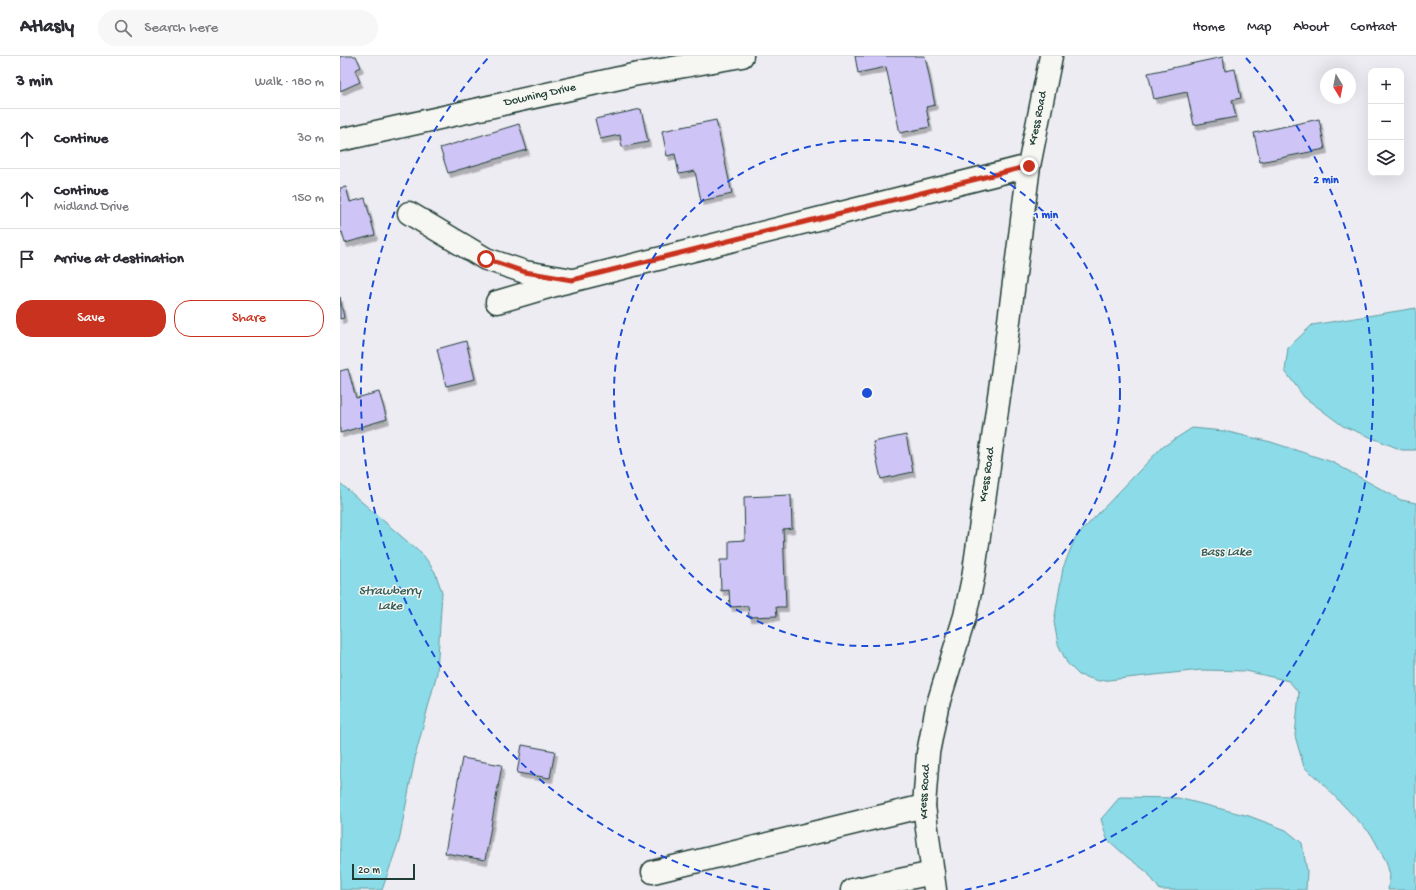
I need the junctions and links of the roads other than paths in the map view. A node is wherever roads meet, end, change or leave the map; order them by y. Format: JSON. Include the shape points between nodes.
{"nodes":[{"id":1,"x":742,"y":56,"type":"edge"},
{"id":2,"x":1051,"y":56,"type":"edge"},
{"id":3,"x":340,"y":140,"type":"edge"},
{"id":4,"x":1029,"y":166,"type":"junction"},
{"id":5,"x":409,"y":213,"type":"dead end"},
{"id":6,"x":572,"y":280,"type":"junction"},
{"id":7,"x":497,"y":302,"type":"dead end"},
{"id":8,"x":924,"y":806,"type":"junction"},
{"id":9,"x":653,"y":872,"type":"dead end"},
{"id":10,"x":934,"y":882,"type":"edge"},
{"id":11,"x":852,"y":890,"type":"edge"}],
"edges":[{"from":1,"to":3,"type":"street","name":"Downing Drive","via":[[633,75]]},
{"from":2,"to":4,"type":"street","name":"Kress Road"},
{"from":4,"to":6,"type":"street"},
{"from":4,"to":8,"type":"street","name":"Kress Road","via":[[973,578],[965,616],[937,707],[928,753]]},
{"from":5,"to":6,"type":"street","via":[[486,259],[525,272]]},
{"from":6,"to":7,"type":"street"},
{"from":8,"to":9,"type":"street"},
{"from":8,"to":10,"type":"street","name":"Kress Road"},
{"from":10,"to":11,"type":"street"}]}
